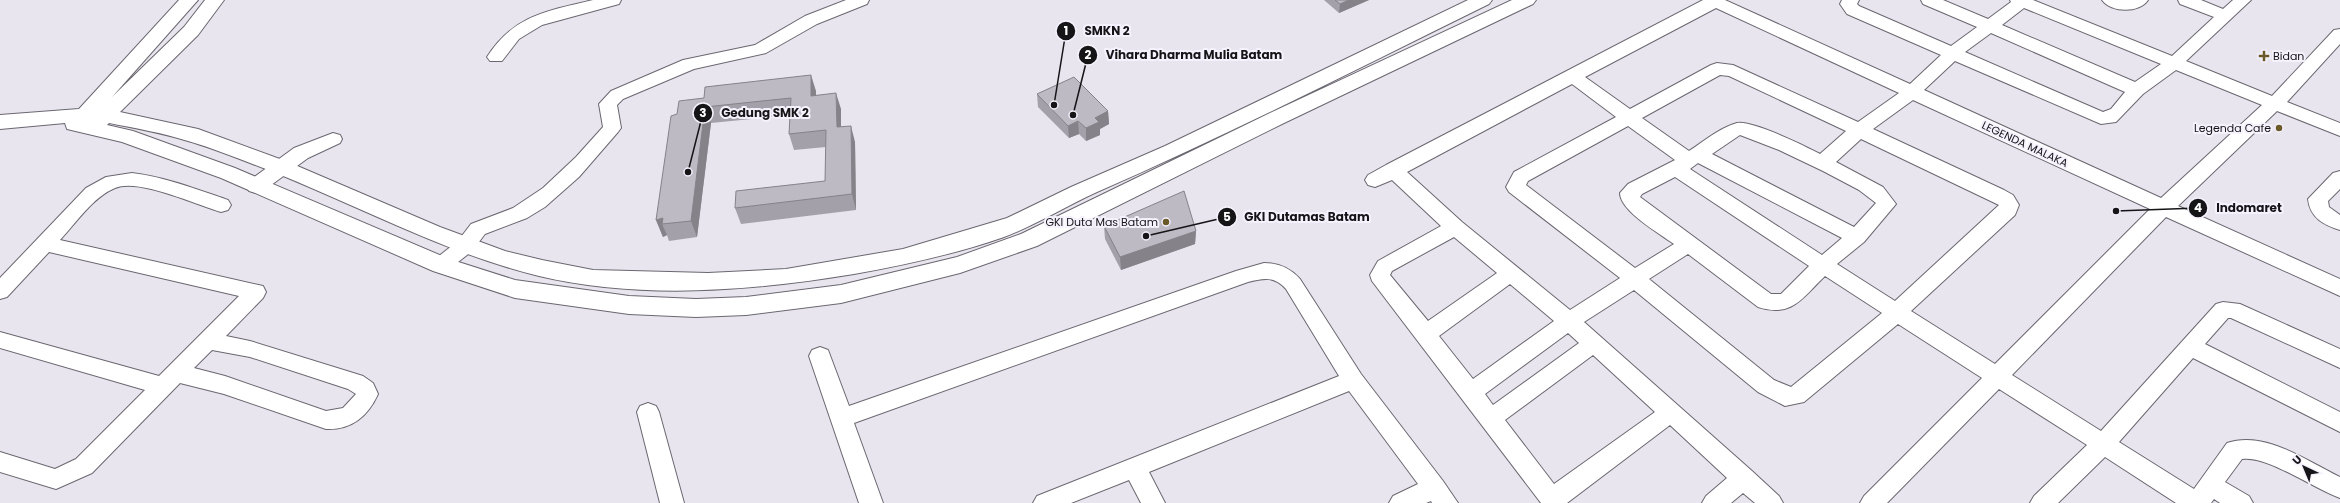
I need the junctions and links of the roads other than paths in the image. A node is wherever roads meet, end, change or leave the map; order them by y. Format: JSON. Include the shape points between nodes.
{"nodes":[{"id":1,"x":189,"y":0,"type":"edge"},
{"id":2,"x":215,"y":0,"type":"edge"},
{"id":3,"x":613,"y":0,"type":"edge"},
{"id":4,"x":861,"y":0,"type":"edge"},
{"id":5,"x":1482,"y":0,"type":"edge"},
{"id":6,"x":1527,"y":0,"type":"edge"},
{"id":7,"x":1851,"y":0,"type":"edge"},
{"id":8,"x":1929,"y":0,"type":"edge"},
{"id":9,"x":2110,"y":0,"type":"edge"},
{"id":10,"x":2140,"y":0,"type":"edge"},
{"id":11,"x":2186,"y":0,"type":"edge"},
{"id":12,"x":2243,"y":0,"type":"edge"},
{"id":13,"x":1713,"y":1,"type":"edge"},
{"id":14,"x":2020,"y":1,"type":"edge"},
{"id":15,"x":2226,"y":16,"type":"junction"},
{"id":16,"x":1990,"y":27,"type":"junction"},
{"id":17,"x":2340,"y":34,"type":"edge"},
{"id":18,"x":1953,"y":53,"type":"junction"},
{"id":19,"x":496,"y":57,"type":"dead end"},
{"id":20,"x":2174,"y":63,"type":"junction"},
{"id":21,"x":1572,"y":76,"type":"junction"},
{"id":22,"x":2138,"y":90,"type":"junction"},
{"id":23,"x":1912,"y":92,"type":"junction"},
{"id":24,"x":2274,"y":104,"type":"junction"},
{"id":25,"x":1630,"y":118,"type":"junction"},
{"id":26,"x":83,"y":120,"type":"junction"},
{"id":27,"x":0,"y":122,"type":"edge"},
{"id":28,"x":2340,"y":130,"type":"edge"},
{"id":29,"x":1858,"y":131,"type":"junction"},
{"id":30,"x":333,"y":139,"type":"dead end"},
{"id":31,"x":1688,"y":162,"type":"junction"},
{"id":32,"x":1821,"y":164,"type":"junction"},
{"id":33,"x":281,"y":167,"type":"junction"},
{"id":34,"x":2340,"y":178,"type":"edge"},
{"id":35,"x":256,"y":186,"type":"junction"},
{"id":36,"x":221,"y":205,"type":"dead end"},
{"id":37,"x":2164,"y":207,"type":"junction"},
{"id":38,"x":2340,"y":223,"type":"edge"},
{"id":39,"x":1455,"y":227,"type":"junction"},
{"id":40,"x":1857,"y":237,"type":"junction"},
{"id":41,"x":45,"y":244,"type":"junction"},
{"id":42,"x":1689,"y":244,"type":"junction"},
{"id":43,"x":466,"y":245,"type":"junction"},
{"id":44,"x":441,"y":265,"type":"junction"},
{"id":45,"x":1822,"y":266,"type":"junction"},
{"id":46,"x":1512,"y":273,"type":"junction"},
{"id":47,"x":1636,"y":280,"type":"junction"},
{"id":48,"x":2340,"y":288,"type":"edge"},
{"id":49,"x":0,"y":291,"type":"edge"},
{"id":50,"x":1896,"y":313,"type":"junction"},
{"id":51,"x":1569,"y":321,"type":"junction"},
{"id":52,"x":1426,"y":334,"type":"junction"},
{"id":53,"x":0,"y":340,"type":"edge"},
{"id":54,"x":208,"y":341,"type":"junction"},
{"id":55,"x":1594,"y":343,"type":"junction"},
{"id":56,"x":2189,"y":346,"type":"junction"},
{"id":57,"x":820,"y":356,"type":"dead end"},
{"id":58,"x":2340,"y":359,"type":"edge"},
{"id":59,"x":1998,"y":376,"type":"junction"},
{"id":60,"x":170,"y":379,"type":"junction"},
{"id":61,"x":1353,"y":380,"type":"junction"},
{"id":62,"x":1470,"y":393,"type":"junction"},
{"id":63,"x":648,"y":412,"type":"dead end"},
{"id":64,"x":1671,"y":412,"type":"junction"},
{"id":65,"x":842,"y":418,"type":"junction"},
{"id":66,"x":1490,"y":419,"type":"junction"},
{"id":67,"x":2340,"y":423,"type":"edge"},
{"id":68,"x":2103,"y":444,"type":"junction"},
{"id":69,"x":0,"y":462,"type":"edge"},
{"id":70,"x":1136,"y":468,"type":"junction"},
{"id":71,"x":1744,"y":478,"type":"junction"},
{"id":72,"x":2340,"y":488,"type":"edge"},
{"id":73,"x":1440,"y":495,"type":"edge"},
{"id":74,"x":2202,"y":497,"type":"edge"},
{"id":75,"x":1553,"y":501,"type":"edge"},
{"id":76,"x":672,"y":503,"type":"edge"},
{"id":77,"x":871,"y":503,"type":"edge"},
{"id":78,"x":1045,"y":503,"type":"edge"},
{"id":79,"x":1153,"y":503,"type":"edge"},
{"id":80,"x":1400,"y":503,"type":"edge"},
{"id":81,"x":1714,"y":503,"type":"edge"},
{"id":82,"x":1771,"y":503,"type":"edge"},
{"id":83,"x":1872,"y":503,"type":"edge"},
{"id":84,"x":2042,"y":503,"type":"edge"},
{"id":85,"x":2241,"y":503,"type":"edge"}],
"edges":[{"from":1,"to":26,"type":"street"},
{"from":2,"to":26,"type":"street","via":[[191,31]]},
{"from":3,"to":19,"type":"street","via":[[524,27],[510,38]]},
{"from":4,"to":43,"type":"street","via":[[844,9],[811,20],[760,49],[689,64],[617,95],[608,104],[612,128],[596,149],[535,204],[514,217],[473,233]]},
{"from":5,"to":43,"type":"street","via":[[1172,151],[1078,192],[1015,224],[903,257],[786,277],[708,282],[593,278],[502,258]]},
{"from":6,"to":44,"type":"street","via":[[1277,118],[1029,240],[960,265],[841,294],[746,306],[696,308],[629,305],[515,289]]},
{"from":7,"to":18,"type":"street","via":[[1848,4],[1854,10]]},
{"from":8,"to":16,"type":"street"},
{"from":9,"to":10,"type":"street","via":[[2126,5]]},
{"from":11,"to":15,"type":"street"},
{"from":12,"to":15,"type":"street"},
{"from":13,"to":21,"type":"street"},
{"from":13,"to":23,"type":"street","name":"LEGENDA MALAKA"},
{"from":14,"to":16,"type":"street"},
{"from":14,"to":20,"type":"street"},
{"from":15,"to":20,"type":"street"},
{"from":16,"to":18,"type":"street"},
{"from":16,"to":22,"type":"street"},
{"from":17,"to":24,"type":"street"},
{"from":18,"to":22,"type":"street","via":[[2101,118],[2110,118],[2117,113]]},
{"from":18,"to":23,"type":"street"},
{"from":20,"to":22,"type":"street"},
{"from":20,"to":24,"type":"street"},
{"from":21,"to":25,"type":"street"},
{"from":21,"to":39,"type":"street","via":[[1384,175]]},
{"from":23,"to":29,"type":"street"},
{"from":23,"to":37,"type":"street","name":"LEGENDA MALAKA"},
{"from":24,"to":28,"type":"street"},
{"from":24,"to":37,"type":"street"},
{"from":25,"to":29,"type":"street","via":[[1717,70],[1725,69]]},
{"from":25,"to":31,"type":"street"},
{"from":25,"to":47,"type":"street","via":[[1521,177],[1516,187]]},
{"from":26,"to":27,"type":"street"},
{"from":26,"to":33,"type":"street","via":[[191,134]]},
{"from":26,"to":35,"type":"street","via":[[228,173]]},
{"from":29,"to":32,"type":"street"},
{"from":29,"to":50,"type":"street","via":[[1997,195],[2009,205],[2008,210]]},
{"from":30,"to":33,"type":"street","via":[[308,149]]},
{"from":31,"to":32,"type":"street","via":[[1731,132],[1747,129]]},
{"from":31,"to":40,"type":"street"},
{"from":31,"to":42,"type":"street","via":[[1635,189],[1630,193],[1630,198],[1634,204]]},
{"from":31,"to":45,"type":"street"},
{"from":32,"to":40,"type":"street","via":[[1876,192],[1884,200],[1884,208]]},
{"from":33,"to":35,"type":"street"},
{"from":33,"to":43,"type":"street","via":[[432,233]]},
{"from":34,"to":38,"type":"street","via":[[2318,199],[2318,207],[2322,214]]},
{"from":35,"to":44,"type":"street"},
{"from":36,"to":41,"type":"street","via":[[156,185],[119,180],[110,182],[93,194]]},
{"from":37,"to":48,"type":"street","name":"LEGENDA MALAKA"},
{"from":37,"to":59,"type":"street"},
{"from":39,"to":46,"type":"street"},
{"from":39,"to":52,"type":"street","via":[[1385,266],[1381,271],[1382,281]]},
{"from":40,"to":45,"type":"street"},
{"from":41,"to":49,"type":"street"},
{"from":41,"to":54,"type":"street","via":[[256,292]]},
{"from":42,"to":45,"type":"street","via":[[1765,301],[1775,303],[1787,301]]},
{"from":42,"to":47,"type":"street"},
{"from":43,"to":44,"type":"street"},
{"from":45,"to":50,"type":"street"},
{"from":46,"to":51,"type":"street"},
{"from":46,"to":52,"type":"street"},
{"from":47,"to":50,"type":"street","via":[[1766,386],[1785,396],[1796,396]]},
{"from":47,"to":51,"type":"street"},
{"from":50,"to":59,"type":"street"},
{"from":51,"to":55,"type":"street"},
{"from":51,"to":62,"type":"street"},
{"from":52,"to":62,"type":"street"},
{"from":53,"to":60,"type":"street"},
{"from":54,"to":60,"type":"street"},
{"from":54,"to":60,"type":"street","via":[[250,349],[355,382],[365,389],[367,394],[364,402],[354,412],[335,421],[225,385]]},
{"from":55,"to":64,"type":"street"},
{"from":55,"to":66,"type":"street"},
{"from":56,"to":58,"type":"street","via":[[2223,310],[2233,310]]},
{"from":56,"to":67,"type":"street"},
{"from":56,"to":68,"type":"street"},
{"from":57,"to":65,"type":"street"},
{"from":59,"to":68,"type":"street"},
{"from":59,"to":83,"type":"street"},
{"from":60,"to":69,"type":"street","via":[[84,466],[68,474],[56,479]]},
{"from":61,"to":65,"type":"street","via":[[1288,278],[1284,274],[1267,271],[1243,276]]},
{"from":61,"to":70,"type":"street"},
{"from":61,"to":73,"type":"street"},
{"from":62,"to":66,"type":"street"},
{"from":63,"to":76,"type":"street"},
{"from":64,"to":71,"type":"street"},
{"from":64,"to":75,"type":"street"},
{"from":65,"to":77,"type":"street"},
{"from":66,"to":75,"type":"street"},
{"from":68,"to":74,"type":"street"},
{"from":68,"to":84,"type":"street"},
{"from":70,"to":78,"type":"street"},
{"from":70,"to":79,"type":"street"},
{"from":71,"to":81,"type":"street"},
{"from":71,"to":82,"type":"street"},
{"from":72,"to":74,"type":"street","via":[[2270,454],[2250,448],[2235,450]]},
{"from":73,"to":80,"type":"street"},
{"from":74,"to":85,"type":"street"}]}
